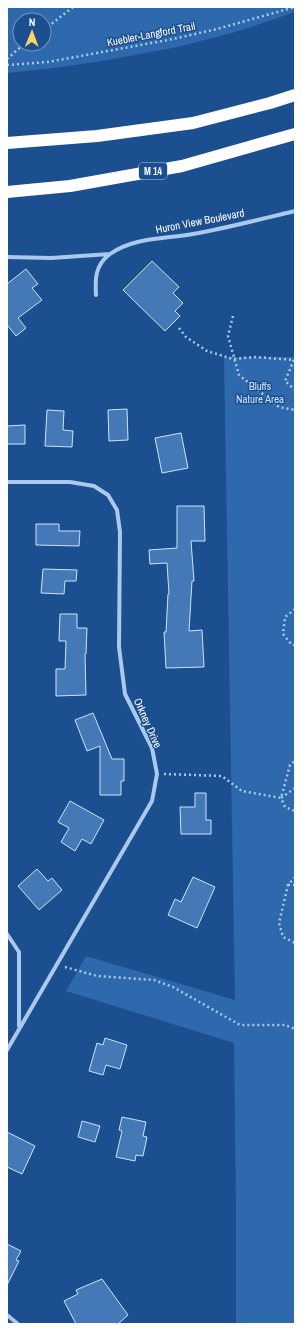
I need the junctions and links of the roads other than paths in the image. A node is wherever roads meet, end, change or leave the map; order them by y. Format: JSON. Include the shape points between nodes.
{"nodes":[{"id":1,"x":295,"y":95,"type":"edge"},
{"id":2,"x":295,"y":134,"type":"edge"},
{"id":3,"x":7,"y":143,"type":"edge"},
{"id":4,"x":7,"y":192,"type":"edge"},
{"id":5,"x":295,"y":211,"type":"edge"},
{"id":6,"x":111,"y":254,"type":"junction"},
{"id":7,"x":7,"y":257,"type":"edge"},
{"id":8,"x":96,"y":295,"type":"dead end"},
{"id":9,"x":7,"y":482,"type":"edge"},
{"id":10,"x":7,"y":934,"type":"edge"},
{"id":11,"x":19,"y":1027,"type":"junction"},
{"id":12,"x":7,"y":1050,"type":"edge"},
{"id":13,"x":7,"y":1315,"type":"edge"},
{"id":14,"x":18,"y":1324,"type":"edge"}],
"edges":[{"from":1,"to":3,"type":"highway","via":[[193,123],[97,136]]},
{"from":2,"to":4,"type":"highway","number":"M 14","via":[[182,166],[70,186]]},
{"from":5,"to":6,"type":"street","name":"Huron View Boulevard","via":[[193,234],[138,241]]},
{"from":6,"to":7,"type":"street","name":"Huron View Boulevard","via":[[51,258]]},
{"from":6,"to":8,"type":"street","name":"Huron View Boulevard","via":[[95,277]]},
{"from":9,"to":11,"type":"street","name":"Orkney Drive","via":[[70,482],[94,486],[108,495],[116,510],[120,532],[119,647],[125,694],[152,748],[156,774],[152,801]]},
{"from":10,"to":11,"type":"street","via":[[19,952]]},
{"from":11,"to":12,"type":"street","name":"Orkney Drive"},
{"from":13,"to":14,"type":"street"}]}
